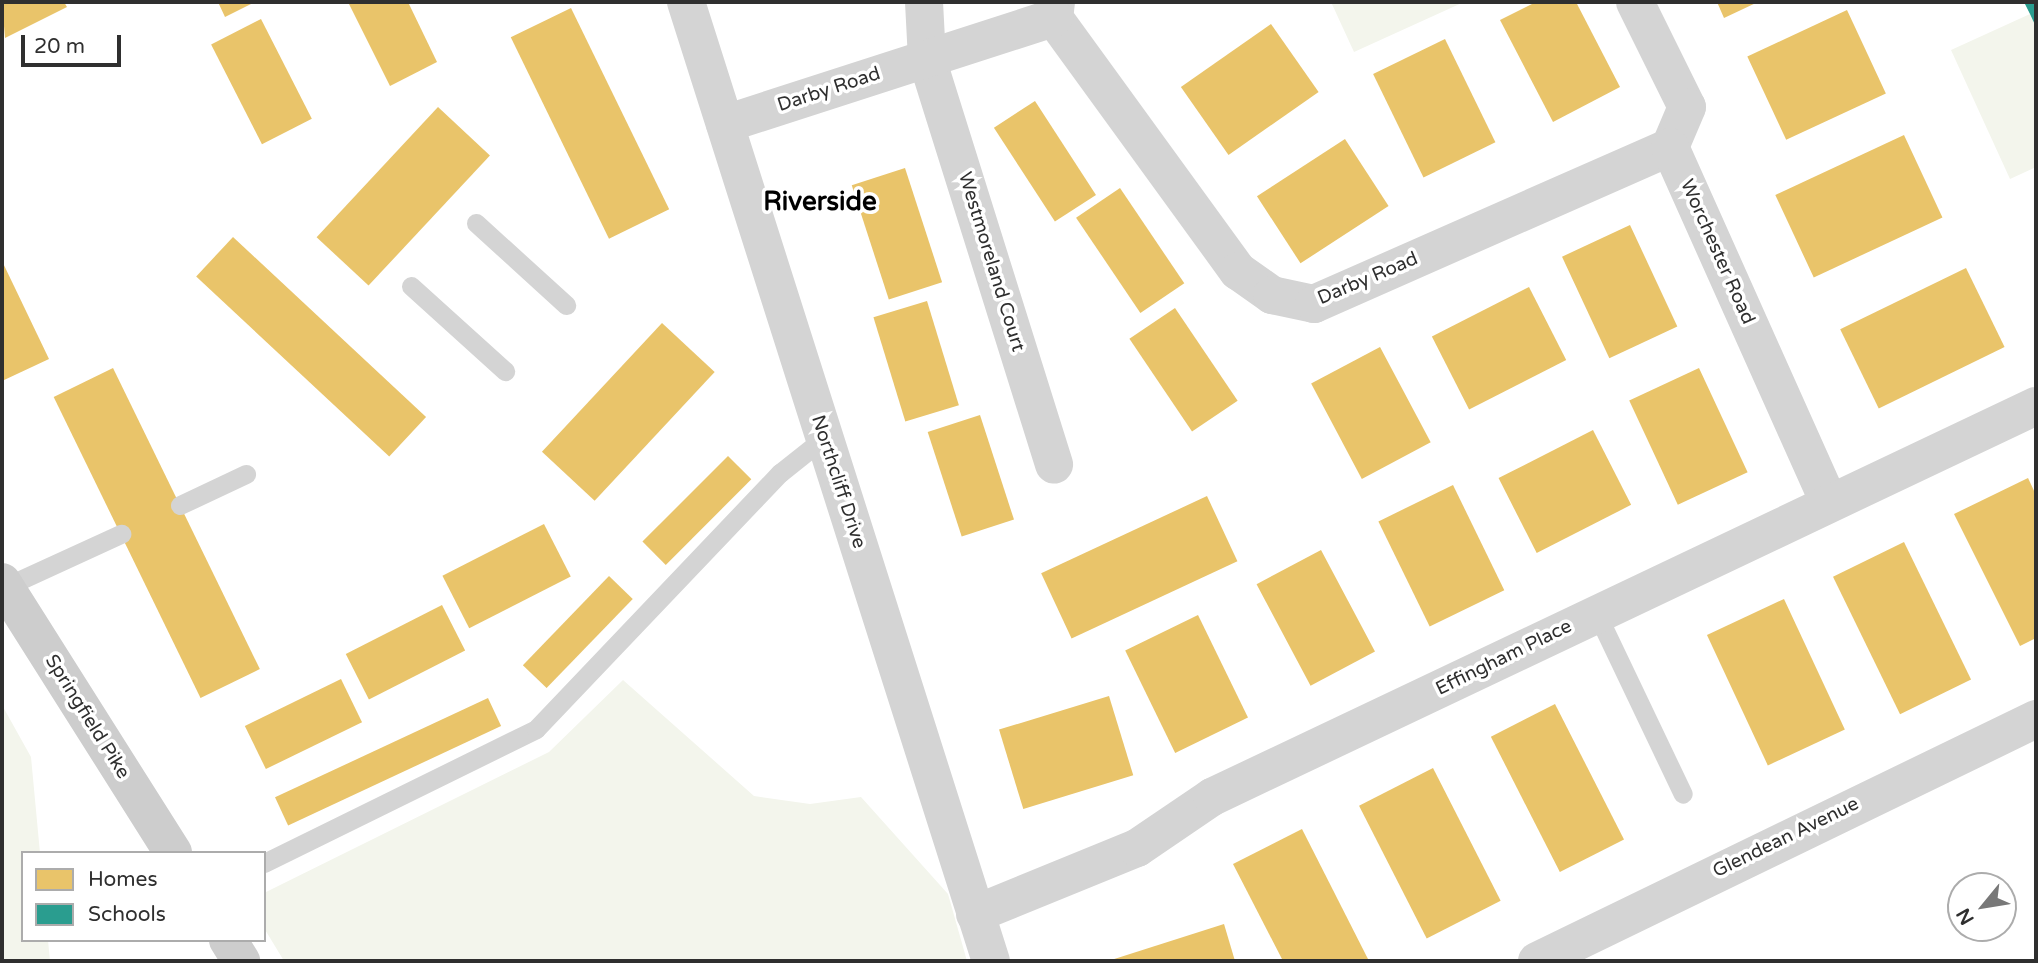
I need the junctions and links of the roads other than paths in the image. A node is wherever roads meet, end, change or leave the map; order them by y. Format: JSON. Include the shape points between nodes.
{"nodes":[{"id":1,"x":686,"y":2,"type":"edge"},
{"id":2,"x":924,"y":2,"type":"edge"},
{"id":3,"x":1635,"y":2,"type":"edge"},
{"id":4,"x":1055,"y":10,"type":"edge"},
{"id":5,"x":928,"y":59,"type":"junction"},
{"id":6,"x":725,"y":124,"type":"junction"},
{"id":7,"x":1670,"y":147,"type":"junction"},
{"id":8,"x":476,"y":223,"type":"dead end"},
{"id":9,"x":411,"y":286,"type":"dead end"},
{"id":10,"x":566,"y":304,"type":"dead end"},
{"id":11,"x":505,"y":371,"type":"dead end"},
{"id":12,"x":2036,"y":406,"type":"edge"},
{"id":13,"x":824,"y":438,"type":"junction"},
{"id":14,"x":1054,"y":465,"type":"dead end"},
{"id":15,"x":246,"y":474,"type":"dead end"},
{"id":16,"x":1829,"y":503,"type":"junction"},
{"id":17,"x":180,"y":505,"type":"dead end"},
{"id":18,"x":121,"y":534,"type":"dead end"},
{"id":19,"x":3,"y":584,"type":"edge"},
{"id":20,"x":1597,"y":614,"type":"junction"},
{"id":21,"x":2036,"y":719,"type":"edge"},
{"id":22,"x":1683,"y":794,"type":"dead end"},
{"id":23,"x":172,"y":851,"type":"edge"},
{"id":24,"x":266,"y":862,"type":"edge"},
{"id":25,"x":975,"y":914,"type":"junction"},
{"id":26,"x":229,"y":942,"type":"edge"},
{"id":27,"x":242,"y":961,"type":"edge"},
{"id":28,"x":991,"y":961,"type":"edge"},
{"id":29,"x":1537,"y":961,"type":"edge"}],
"edges":[{"from":1,"to":6,"type":"street","name":"Northcliff Drive"},
{"from":2,"to":5,"type":"street","name":"Westmoreland Court"},
{"from":3,"to":7,"type":"street","via":[[1687,107]]},
{"from":4,"to":5,"type":"street","name":"Darby Road"},
{"from":4,"to":7,"type":"street","name":"Darby Road","via":[[1238,271],[1272,295],[1314,304]]},
{"from":5,"to":6,"type":"street","name":"Darby Road"},
{"from":5,"to":14,"type":"street","name":"Westmoreland Court"},
{"from":6,"to":13,"type":"street","name":"Northcliff Drive"},
{"from":7,"to":16,"type":"street","name":"Worchester Road"},
{"from":8,"to":10,"type":"lane"},
{"from":9,"to":11,"type":"lane"},
{"from":12,"to":16,"type":"street","name":"Effingham Place"},
{"from":13,"to":24,"type":"lane","via":[[780,473],[536,729]]},
{"from":13,"to":25,"type":"street","name":"Northcliff Drive"},
{"from":15,"to":17,"type":"lane"},
{"from":16,"to":20,"type":"street","name":"Effingham Place"},
{"from":18,"to":19,"type":"lane"},
{"from":19,"to":23,"type":"main road","name":"Springfield Pike"},
{"from":20,"to":22,"type":"lane"},
{"from":20,"to":25,"type":"street","name":"Effingham Place","via":[[1212,797],[1137,848]]},
{"from":21,"to":29,"type":"street","name":"Glendean Avenue"},
{"from":25,"to":28,"type":"street","name":"Northcliff Drive"},
{"from":26,"to":27,"type":"main road"}]}
